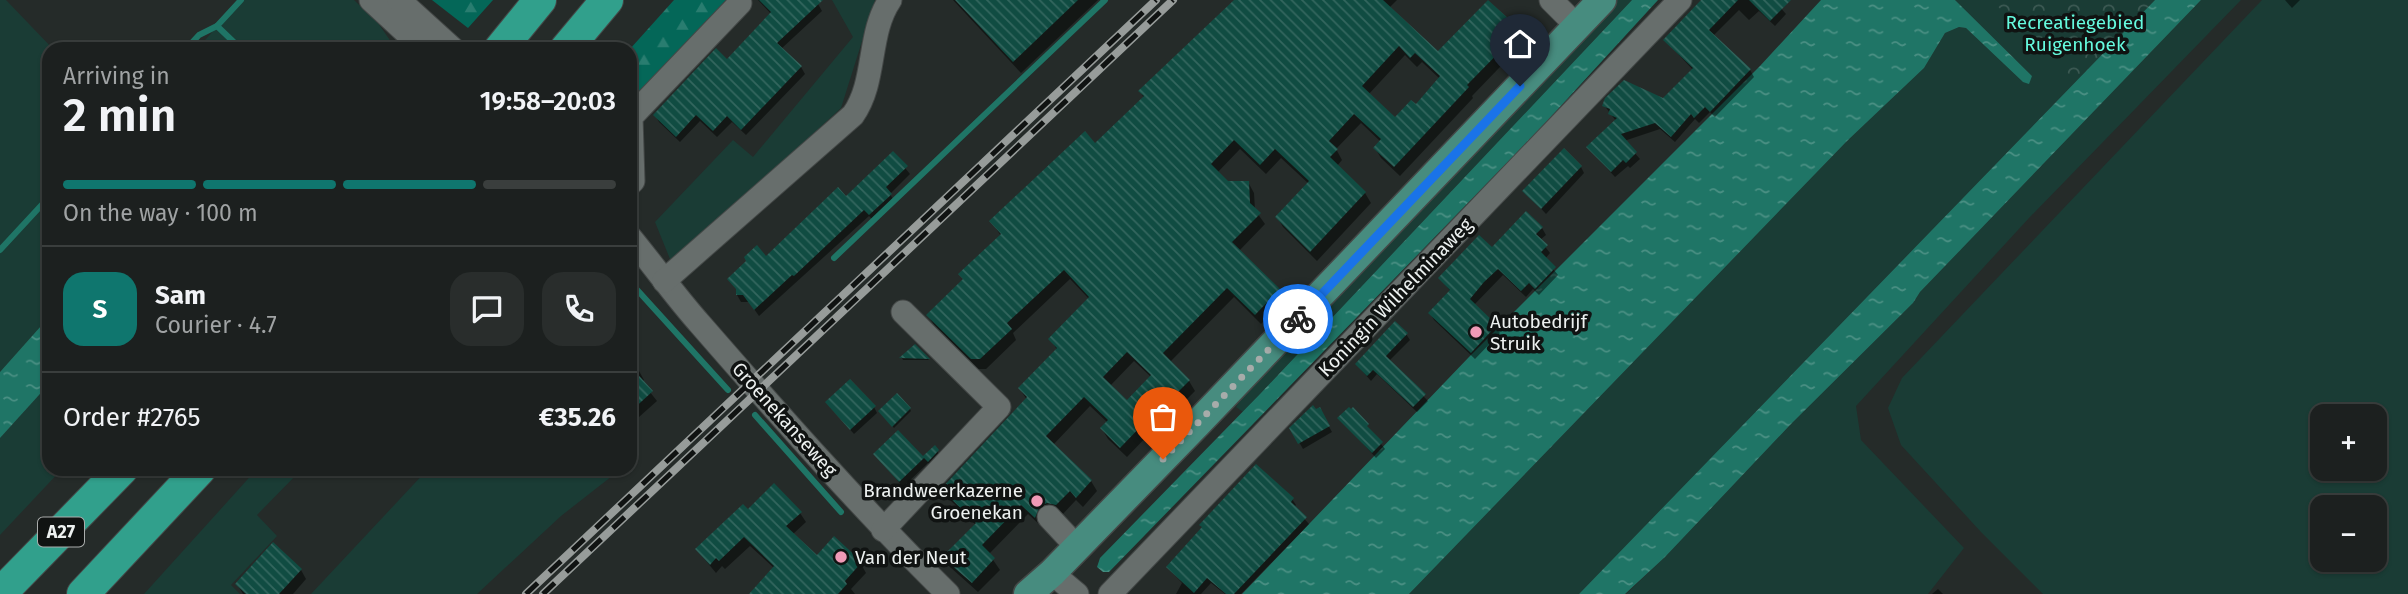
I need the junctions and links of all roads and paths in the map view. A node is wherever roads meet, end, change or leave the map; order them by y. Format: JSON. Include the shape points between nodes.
{"nodes":[{"id":1,"x":371,"y":0,"type":"edge"},
{"id":2,"x":398,"y":0,"type":"edge"},
{"id":3,"x":540,"y":0,"type":"edge"},
{"id":4,"x":607,"y":0,"type":"edge"},
{"id":5,"x":617,"y":0,"type":"edge"},
{"id":6,"x":890,"y":0,"type":"edge"},
{"id":7,"x":1551,"y":0,"type":"edge"},
{"id":8,"x":1602,"y":0,"type":"edge"},
{"id":9,"x":1680,"y":0,"type":"edge"},
{"id":10,"x":740,"y":3,"type":"dead end"},
{"id":11,"x":1577,"y":26,"type":"junction"},
{"id":12,"x":574,"y":40,"type":"edge"},
{"id":13,"x":416,"y":42,"type":"edge"},
{"id":14,"x":445,"y":42,"type":"edge"},
{"id":15,"x":506,"y":42,"type":"edge"},
{"id":16,"x":637,"y":111,"type":"edge"},
{"id":17,"x":637,"y":246,"type":"edge"},
{"id":18,"x":664,"y":281,"type":"junction"},
{"id":19,"x":903,"y":312,"type":"dead end"},
{"id":20,"x":115,"y":476,"type":"edge"},
{"id":21,"x":193,"y":476,"type":"edge"},
{"id":22,"x":1049,"y":517,"type":"dead end"},
{"id":23,"x":883,"y":530,"type":"junction"},
{"id":24,"x":1077,"y":547,"type":"junction"},
{"id":25,"x":1052,"y":573,"type":"junction"},
{"id":26,"x":0,"y":594,"type":"edge"},
{"id":27,"x":83,"y":594,"type":"edge"},
{"id":28,"x":948,"y":594,"type":"edge"},
{"id":29,"x":1028,"y":594,"type":"edge"},
{"id":30,"x":1077,"y":594,"type":"edge"},
{"id":31,"x":1110,"y":594,"type":"edge"}],
"edges":[{"from":1,"to":13,"type":"street"},
{"from":2,"to":14,"type":"street"},
{"from":3,"to":15,"type":"highway"},
{"from":4,"to":12,"type":"highway"},
{"from":5,"to":12,"type":"highway"},
{"from":6,"to":18,"type":"street","via":[[880,22],[863,101],[853,115]]},
{"from":7,"to":11,"type":"street"},
{"from":8,"to":11,"type":"main road"},
{"from":9,"to":31,"type":"street","name":"Koningin Wilhelminaweg"},
{"from":10,"to":16,"type":"street"},
{"from":11,"to":24,"type":"main road"},
{"from":17,"to":18,"type":"street","name":"Groenekanseweg"},
{"from":18,"to":23,"type":"street","name":"Groenekanseweg"},
{"from":19,"to":23,"type":"street","via":[[999,407]]},
{"from":20,"to":26,"type":"highway","number":"A27"},
{"from":21,"to":27,"type":"highway"},
{"from":22,"to":24,"type":"street"},
{"from":23,"to":28,"type":"street","name":"Groenekanseweg"},
{"from":24,"to":25,"type":"main road"},
{"from":25,"to":29,"type":"main road"},
{"from":25,"to":30,"type":"street"}]}
